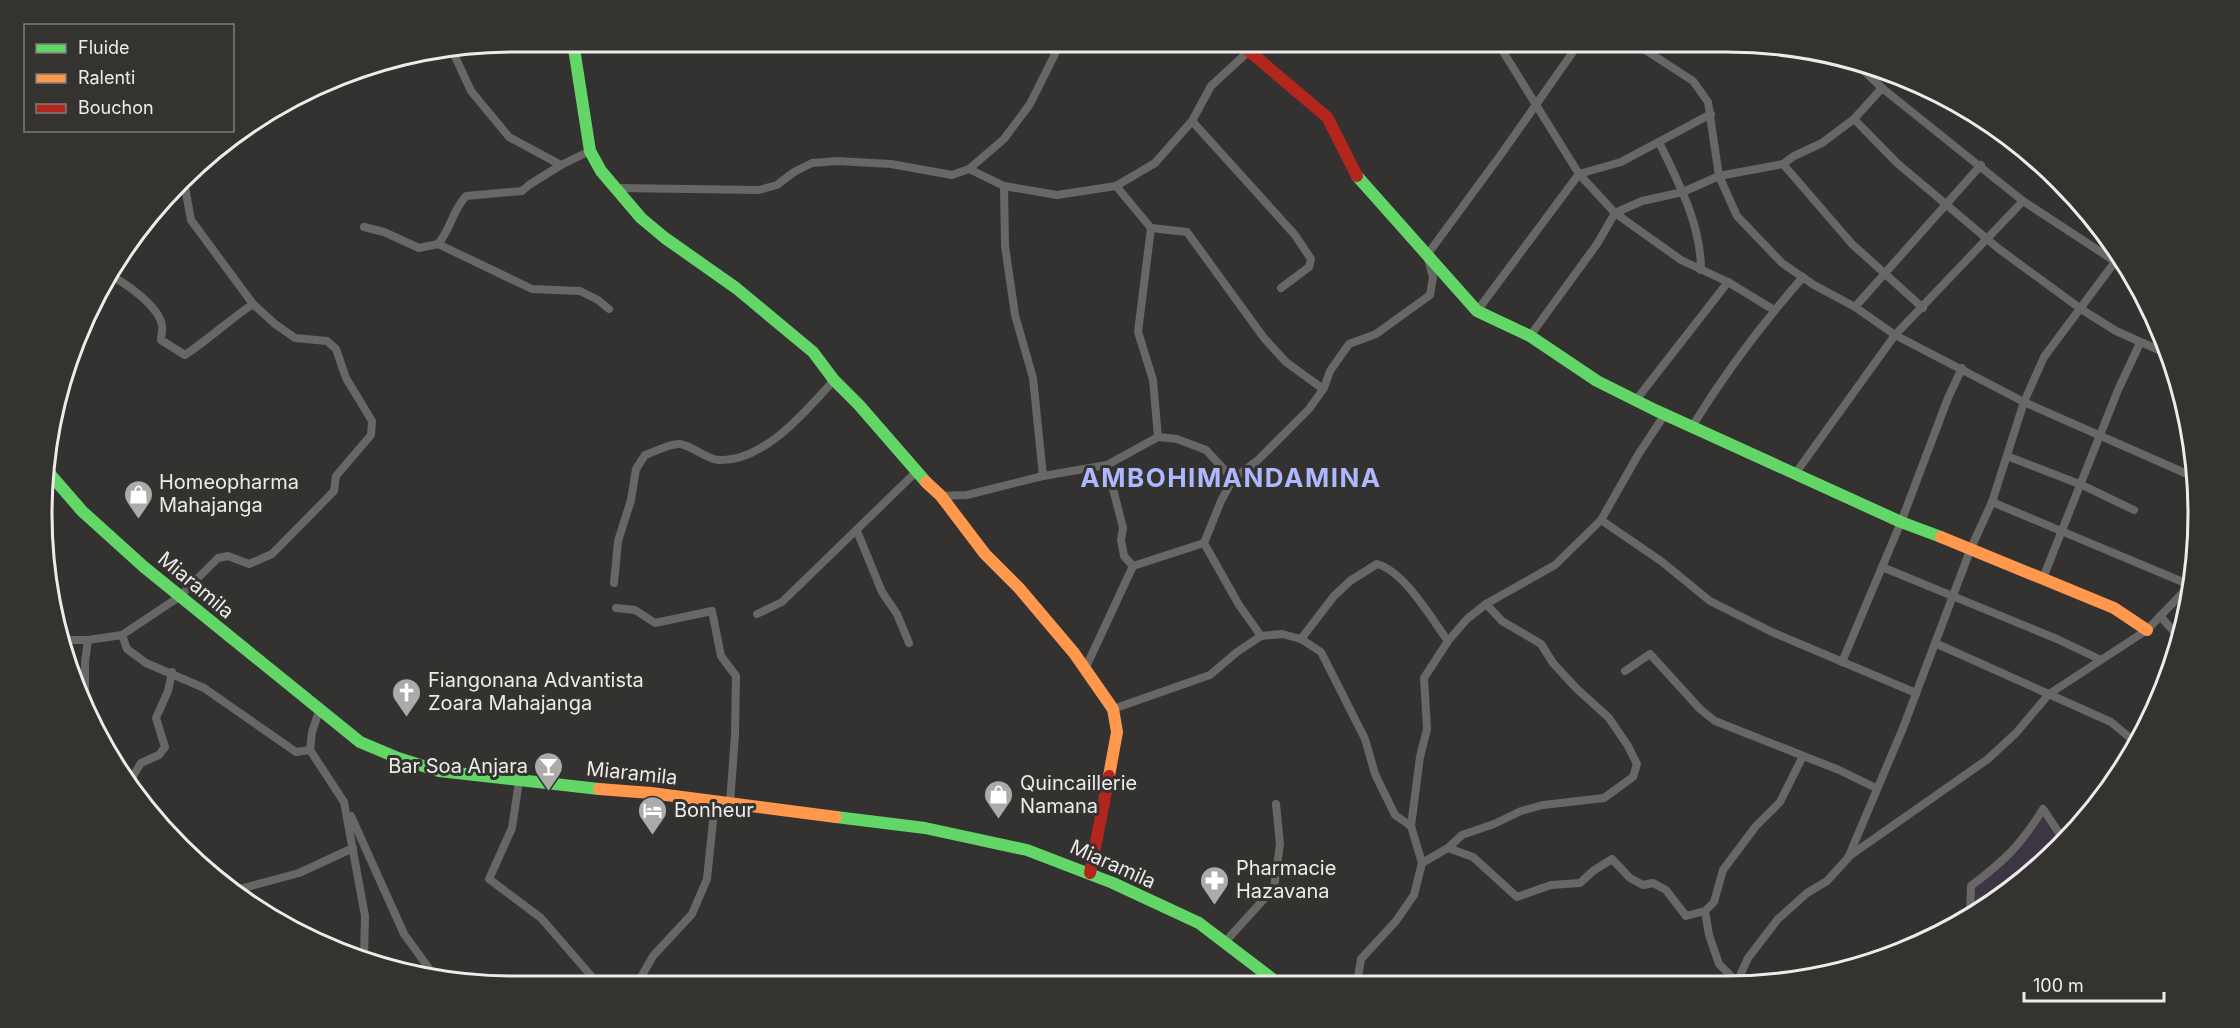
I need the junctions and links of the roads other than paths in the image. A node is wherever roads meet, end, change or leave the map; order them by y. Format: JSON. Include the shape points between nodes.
{"nodes":[{"id":1,"x":575,"y":52,"type":"edge"},
{"id":2,"x":1056,"y":52,"type":"edge"},
{"id":3,"x":1242,"y":52,"type":"edge"},
{"id":4,"x":1252,"y":52,"type":"edge"},
{"id":5,"x":1503,"y":52,"type":"edge"},
{"id":6,"x":1573,"y":52,"type":"edge"},
{"id":7,"x":1648,"y":52,"type":"edge"},
{"id":8,"x":455,"y":56,"type":"edge"},
{"id":9,"x":1869,"y":75,"type":"edge"},
{"id":10,"x":1882,"y":88,"type":"junction"},
{"id":11,"x":1537,"y":104,"type":"junction"},
{"id":12,"x":1711,"y":114,"type":"junction"},
{"id":13,"x":1854,"y":119,"type":"junction"},
{"id":14,"x":1192,"y":120,"type":"junction"},
{"id":15,"x":1659,"y":142,"type":"junction"},
{"id":16,"x":590,"y":151,"type":"junction"},
{"id":17,"x":1784,"y":164,"type":"junction"},
{"id":18,"x":561,"y":165,"type":"junction"},
{"id":19,"x":1981,"y":165,"type":"junction"},
{"id":20,"x":969,"y":169,"type":"junction"},
{"id":21,"x":1580,"y":174,"type":"junction"},
{"id":22,"x":1719,"y":176,"type":"junction"},
{"id":23,"x":1004,"y":186,"type":"junction"},
{"id":24,"x":1116,"y":186,"type":"junction"},
{"id":25,"x":616,"y":188,"type":"junction"},
{"id":26,"x":186,"y":191,"type":"edge"},
{"id":27,"x":1683,"y":192,"type":"junction"},
{"id":28,"x":2023,"y":201,"type":"junction"},
{"id":29,"x":1946,"y":203,"type":"junction"},
{"id":30,"x":1615,"y":213,"type":"junction"},
{"id":31,"x":364,"y":227,"type":"dead end"},
{"id":32,"x":1151,"y":228,"type":"junction"},
{"id":33,"x":1987,"y":240,"type":"junction"},
{"id":34,"x":438,"y":244,"type":"junction"},
{"id":35,"x":2105,"y":251,"type":"edge"},
{"id":36,"x":1427,"y":255,"type":"junction"},
{"id":37,"x":2114,"y":264,"type":"edge"},
{"id":38,"x":1701,"y":270,"type":"junction"},
{"id":39,"x":1885,"y":272,"type":"junction"},
{"id":40,"x":1803,"y":277,"type":"junction"},
{"id":41,"x":117,"y":278,"type":"edge"},
{"id":42,"x":1728,"y":282,"type":"junction"},
{"id":43,"x":1281,"y":288,"type":"dead end"},
{"id":44,"x":253,"y":304,"type":"junction"},
{"id":45,"x":1855,"y":307,"type":"junction"},
{"id":46,"x":1923,"y":308,"type":"junction"},
{"id":47,"x":609,"y":309,"type":"dead end"},
{"id":48,"x":2081,"y":309,"type":"junction"},
{"id":49,"x":1774,"y":310,"type":"junction"},
{"id":50,"x":1477,"y":311,"type":"junction"},
{"id":51,"x":1895,"y":335,"type":"junction"},
{"id":52,"x":1530,"y":336,"type":"junction"},
{"id":53,"x":2140,"y":343,"type":"junction"},
{"id":54,"x":2157,"y":350,"type":"edge"},
{"id":55,"x":1962,"y":368,"type":"junction"},
{"id":56,"x":834,"y":380,"type":"junction"},
{"id":57,"x":1323,"y":389,"type":"junction"},
{"id":58,"x":1636,"y":400,"type":"junction"},
{"id":59,"x":2024,"y":402,"type":"junction"},
{"id":60,"x":1665,"y":414,"type":"junction"},
{"id":61,"x":1693,"y":425,"type":"junction"},
{"id":62,"x":2102,"y":435,"type":"junction"},
{"id":63,"x":1158,"y":437,"type":"junction"},
{"id":64,"x":2007,"y":456,"type":"junction"},
{"id":65,"x":1107,"y":465,"type":"junction"},
{"id":66,"x":916,"y":472,"type":"junction"},
{"id":67,"x":2186,"y":473,"type":"edge"},
{"id":68,"x":1795,"y":474,"type":"junction"},
{"id":69,"x":1043,"y":476,"type":"junction"},
{"id":70,"x":54,"y":478,"type":"edge"},
{"id":71,"x":1233,"y":479,"type":"junction"},
{"id":72,"x":2082,"y":484,"type":"junction"},
{"id":73,"x":941,"y":496,"type":"junction"},
{"id":74,"x":1992,"y":501,"type":"junction"},
{"id":75,"x":2134,"y":510,"type":"dead end"},
{"id":76,"x":1601,"y":520,"type":"junction"},
{"id":77,"x":1901,"y":522,"type":"junction"},
{"id":78,"x":857,"y":531,"type":"junction"},
{"id":79,"x":2063,"y":531,"type":"junction"},
{"id":80,"x":1204,"y":543,"type":"junction"},
{"id":81,"x":1971,"y":548,"type":"junction"},
{"id":82,"x":1133,"y":566,"type":"junction"},
{"id":83,"x":1882,"y":567,"type":"junction"},
{"id":84,"x":2043,"y":578,"type":"junction"},
{"id":85,"x":2183,"y":581,"type":"edge"},
{"id":86,"x":614,"y":583,"type":"dead end"},
{"id":87,"x":2181,"y":594,"type":"edge"},
{"id":88,"x":179,"y":597,"type":"junction"},
{"id":89,"x":1953,"y":597,"type":"junction"},
{"id":90,"x":1486,"y":604,"type":"junction"},
{"id":91,"x":616,"y":608,"type":"dead end"},
{"id":92,"x":757,"y":614,"type":"dead end"},
{"id":93,"x":2160,"y":616,"type":"junction"},
{"id":94,"x":2173,"y":629,"type":"edge"},
{"id":95,"x":2147,"y":630,"type":"junction"},
{"id":96,"x":122,"y":635,"type":"junction"},
{"id":97,"x":1261,"y":636,"type":"junction"},
{"id":98,"x":1301,"y":639,"type":"junction"},
{"id":99,"x":70,"y":640,"type":"edge"},
{"id":100,"x":88,"y":640,"type":"junction"},
{"id":101,"x":1448,"y":640,"type":"junction"},
{"id":102,"x":909,"y":643,"type":"dead end"},
{"id":103,"x":1935,"y":643,"type":"junction"},
{"id":104,"x":2099,"y":659,"type":"junction"},
{"id":105,"x":1842,"y":662,"type":"junction"},
{"id":106,"x":1086,"y":667,"type":"junction"},
{"id":107,"x":1624,"y":670,"type":"dead end"},
{"id":108,"x":172,"y":672,"type":"junction"},
{"id":109,"x":85,"y":683,"type":"edge"},
{"id":110,"x":1916,"y":693,"type":"junction"},
{"id":111,"x":2049,"y":694,"type":"junction"},
{"id":112,"x":1113,"y":709,"type":"junction"},
{"id":113,"x":319,"y":711,"type":"junction"},
{"id":114,"x":2130,"y":737,"type":"edge"},
{"id":115,"x":310,"y":750,"type":"junction"},
{"id":116,"x":1803,"y":756,"type":"junction"},
{"id":117,"x":134,"y":775,"type":"edge"},
{"id":118,"x":519,"y":781,"type":"junction"},
{"id":119,"x":1876,"y":788,"type":"junction"},
{"id":120,"x":344,"y":802,"type":"junction"},
{"id":121,"x":715,"y":802,"type":"junction"},
{"id":122,"x":730,"y":803,"type":"junction"},
{"id":123,"x":1276,"y":804,"type":"dead end"},
{"id":124,"x":1411,"y":826,"type":"junction"},
{"id":125,"x":2059,"y":833,"type":"edge"},
{"id":126,"x":353,"y":848,"type":"junction"},
{"id":127,"x":1448,"y":848,"type":"junction"},
{"id":128,"x":1848,"y":858,"type":"junction"},
{"id":129,"x":1422,"y":863,"type":"junction"},
{"id":130,"x":1090,"y":873,"type":"junction"},
{"id":131,"x":244,"y":888,"type":"edge"},
{"id":132,"x":1970,"y":906,"type":"edge"},
{"id":133,"x":1705,"y":911,"type":"junction"},
{"id":134,"x":1225,"y":942,"type":"junction"},
{"id":135,"x":364,"y":950,"type":"edge"},
{"id":136,"x":429,"y":968,"type":"edge"},
{"id":137,"x":591,"y":976,"type":"edge"},
{"id":138,"x":642,"y":976,"type":"edge"},
{"id":139,"x":1269,"y":976,"type":"edge"},
{"id":140,"x":1358,"y":976,"type":"edge"},
{"id":141,"x":1731,"y":976,"type":"edge"},
{"id":142,"x":1740,"y":976,"type":"edge"}],
"edges":[{"from":1,"to":16,"type":"street"},
{"from":2,"to":20,"type":"street","via":[[1030,104],[1004,139]]},
{"from":3,"to":14,"type":"street","via":[[1212,86]]},
{"from":4,"to":36,"type":"street","via":[[1327,117],[1359,180]]},
{"from":5,"to":11,"type":"street"},
{"from":6,"to":11,"type":"street"},
{"from":7,"to":12,"type":"street","via":[[1693,81],[1708,102]]},
{"from":8,"to":18,"type":"street","via":[[471,91],[509,137]]},
{"from":9,"to":10,"type":"street"},
{"from":10,"to":13,"type":"street"},
{"from":10,"to":19,"type":"street"},
{"from":11,"to":21,"type":"street"},
{"from":11,"to":36,"type":"street"},
{"from":12,"to":15,"type":"street"},
{"from":12,"to":22,"type":"street"},
{"from":13,"to":17,"type":"street"},
{"from":13,"to":29,"type":"street","via":[[1897,163]]},
{"from":14,"to":24,"type":"street","via":[[1155,163]]},
{"from":14,"to":43,"type":"street","via":[[1295,235],[1311,259],[1309,267]]},
{"from":15,"to":21,"type":"street","via":[[1621,162]]},
{"from":15,"to":27,"type":"street"},
{"from":16,"to":18,"type":"street"},
{"from":16,"to":25,"type":"street"},
{"from":17,"to":22,"type":"street"},
{"from":17,"to":39,"type":"street","via":[[1852,244]]},
{"from":18,"to":34,"type":"street","via":[[522,191],[466,196],[454,210],[449,231]]},
{"from":19,"to":28,"type":"street"},
{"from":19,"to":29,"type":"street"},
{"from":20,"to":23,"type":"street"},
{"from":20,"to":25,"type":"street","via":[[952,175],[891,164],[837,161],[812,163],[777,185],[759,190]]},
{"from":21,"to":30,"type":"street"},
{"from":21,"to":50,"type":"street"},
{"from":22,"to":27,"type":"street"},
{"from":22,"to":40,"type":"street","via":[[1737,216],[1782,263]]},
{"from":23,"to":24,"type":"street","via":[[1057,195]]},
{"from":23,"to":69,"type":"street","via":[[1005,246],[1015,315],[1033,378]]},
{"from":24,"to":32,"type":"street"},
{"from":25,"to":56,"type":"street","via":[[640,218],[736,288],[813,352]]},
{"from":26,"to":44,"type":"street","via":[[191,220]]},
{"from":27,"to":30,"type":"street","via":[[1642,201]]},
{"from":27,"to":38,"type":"street","via":[[1701,249]]},
{"from":28,"to":33,"type":"street"},
{"from":28,"to":35,"type":"street"},
{"from":29,"to":33,"type":"street"},
{"from":29,"to":39,"type":"street"},
{"from":30,"to":38,"type":"street"},
{"from":30,"to":52,"type":"street","via":[[1598,244]]},
{"from":31,"to":34,"type":"street","via":[[419,248]]},
{"from":32,"to":57,"type":"street","via":[[1187,232],[1264,338],[1286,362]]},
{"from":32,"to":63,"type":"street","via":[[1138,332],[1154,380]]},
{"from":33,"to":46,"type":"street"},
{"from":33,"to":48,"type":"street"},
{"from":34,"to":47,"type":"street","via":[[532,289],[580,291]]},
{"from":36,"to":50,"type":"street"},
{"from":36,"to":57,"type":"street","via":[[1433,277],[1431,295],[1376,334],[1348,344]]},
{"from":37,"to":48,"type":"street"},
{"from":38,"to":42,"type":"street"},
{"from":39,"to":45,"type":"street"},
{"from":39,"to":46,"type":"street"},
{"from":40,"to":45,"type":"street"},
{"from":40,"to":49,"type":"street"},
{"from":41,"to":44,"type":"street","via":[[139,293],[158,317],[163,326],[161,339],[185,354]]},
{"from":42,"to":49,"type":"street"},
{"from":42,"to":58,"type":"street"},
{"from":44,"to":88,"type":"street","via":[[295,338],[327,341],[336,349],[346,378],[372,421],[371,435],[336,476],[334,491],[272,554],[249,564],[228,556],[218,558]]},
{"from":45,"to":51,"type":"street"},
{"from":46,"to":51,"type":"street"},
{"from":48,"to":53,"type":"street"},
{"from":48,"to":59,"type":"street","via":[[2044,357]]},
{"from":49,"to":61,"type":"street"},
{"from":50,"to":52,"type":"street"},
{"from":51,"to":55,"type":"street"},
{"from":51,"to":68,"type":"street"},
{"from":52,"to":58,"type":"street","via":[[1597,381]]},
{"from":53,"to":54,"type":"street"},
{"from":53,"to":62,"type":"street"},
{"from":55,"to":59,"type":"street"},
{"from":55,"to":77,"type":"street"},
{"from":56,"to":66,"type":"street"},
{"from":56,"to":86,"type":"street","via":[[775,440],[742,456],[718,460],[680,444],[645,455],[636,469],[618,541]]},
{"from":57,"to":71,"type":"street","via":[[1258,460]]},
{"from":58,"to":60,"type":"street"},
{"from":59,"to":62,"type":"street"},
{"from":59,"to":64,"type":"street"},
{"from":60,"to":61,"type":"street"},
{"from":60,"to":76,"type":"street"},
{"from":61,"to":68,"type":"street"},
{"from":62,"to":67,"type":"street"},
{"from":62,"to":72,"type":"street"},
{"from":63,"to":65,"type":"street"},
{"from":63,"to":71,"type":"street","via":[[1177,439],[1206,450]]},
{"from":64,"to":72,"type":"street"},
{"from":64,"to":74,"type":"street"},
{"from":65,"to":69,"type":"street"},
{"from":65,"to":82,"type":"street","via":[[1123,528],[1124,556]]},
{"from":66,"to":73,"type":"street"},
{"from":66,"to":78,"type":"street"},
{"from":68,"to":77,"type":"street"},
{"from":69,"to":73,"type":"street","via":[[967,495]]},
{"from":70,"to":88,"type":"street","name":"Miaramila","via":[[89,517]]},
{"from":71,"to":80,"type":"street"},
{"from":72,"to":75,"type":"street"},
{"from":72,"to":79,"type":"street"},
{"from":73,"to":106,"type":"street","via":[[985,554]]},
{"from":74,"to":79,"type":"street"},
{"from":74,"to":81,"type":"street"},
{"from":76,"to":90,"type":"street","via":[[1555,564]]},
{"from":76,"to":105,"type":"street","via":[[1710,601]]},
{"from":77,"to":81,"type":"street"},
{"from":77,"to":83,"type":"street"},
{"from":78,"to":92,"type":"street","via":[[782,602]]},
{"from":78,"to":102,"type":"street","via":[[882,592]]},
{"from":79,"to":84,"type":"street"},
{"from":79,"to":85,"type":"street"},
{"from":80,"to":82,"type":"street"},
{"from":80,"to":97,"type":"street"},
{"from":81,"to":84,"type":"street"},
{"from":81,"to":89,"type":"street"},
{"from":82,"to":106,"type":"street"},
{"from":83,"to":89,"type":"street"},
{"from":83,"to":105,"type":"street"},
{"from":84,"to":95,"type":"street","via":[[2114,608]]},
{"from":87,"to":93,"type":"street"},
{"from":88,"to":96,"type":"street"},
{"from":88,"to":113,"type":"street","name":"Miaramila"},
{"from":89,"to":103,"type":"street"},
{"from":89,"to":104,"type":"street"},
{"from":90,"to":101,"type":"street"},
{"from":90,"to":127,"type":"street","via":[[1502,621],[1541,644],[1553,663],[1609,718],[1637,764],[1633,777],[1604,798],[1521,811],[1462,835]]},
{"from":91,"to":122,"type":"street","via":[[635,610],[655,624],[712,611],[721,656],[736,676]]},
{"from":93,"to":94,"type":"street"},
{"from":93,"to":95,"type":"street"},
{"from":95,"to":104,"type":"street"},
{"from":96,"to":100,"type":"street"},
{"from":96,"to":108,"type":"street","via":[[126,649],[146,663]]},
{"from":97,"to":98,"type":"street","via":[[1282,634]]},
{"from":97,"to":112,"type":"street","via":[[1210,675]]},
{"from":98,"to":101,"type":"street","via":[[1334,596],[1377,564],[1388,567]]},
{"from":98,"to":124,"type":"street","via":[[1321,652],[1365,739],[1375,774],[1395,815]]},
{"from":99,"to":100,"type":"street"},
{"from":100,"to":109,"type":"street"},
{"from":101,"to":124,"type":"street","via":[[1424,678],[1428,729],[1420,757]]},
{"from":103,"to":110,"type":"street"},
{"from":103,"to":111,"type":"street"},
{"from":104,"to":111,"type":"street"},
{"from":105,"to":110,"type":"street"},
{"from":106,"to":112,"type":"street"},
{"from":107,"to":116,"type":"street","via":[[1650,654],[1693,703],[1715,721]]},
{"from":108,"to":115,"type":"street","via":[[204,688],[296,752]]},
{"from":108,"to":117,"type":"street","via":[[156,718],[165,747],[159,755],[141,763]]},
{"from":110,"to":119,"type":"street"},
{"from":111,"to":114,"type":"street","via":[[2111,722]]},
{"from":111,"to":128,"type":"street","via":[[1988,759]]},
{"from":112,"to":130,"type":"street","via":[[1117,732]]},
{"from":113,"to":115,"type":"street"},
{"from":113,"to":118,"type":"street","name":"Miaramila","via":[[360,742],[398,758],[440,771]]},
{"from":115,"to":120,"type":"street"},
{"from":116,"to":119,"type":"street"},
{"from":116,"to":133,"type":"street","via":[[1780,802],[1723,870],[1714,902]]},
{"from":118,"to":121,"type":"street","name":"Miaramila"},
{"from":118,"to":137,"type":"street","via":[[512,828],[489,879],[541,918]]},
{"from":119,"to":128,"type":"street"},
{"from":120,"to":126,"type":"street"},
{"from":120,"to":136,"type":"street","via":[[404,934]]},
{"from":121,"to":122,"type":"street","name":"Miaramila"},
{"from":121,"to":138,"type":"street","via":[[707,879],[692,914],[653,956]]},
{"from":122,"to":130,"type":"street","name":"Miaramila","via":[[925,828],[1028,850]]},
{"from":123,"to":134,"type":"street","via":[[1280,844],[1274,888]]},
{"from":124,"to":129,"type":"street"},
{"from":125,"to":132,"type":"street","via":[[2043,809],[2004,861],[1971,886]]},
{"from":126,"to":131,"type":"street","via":[[299,873]]},
{"from":126,"to":135,"type":"street","via":[[364,916]]},
{"from":127,"to":129,"type":"street"},
{"from":127,"to":133,"type":"street","via":[[1473,857],[1517,897],[1551,885],[1580,883],[1612,860],[1642,885],[1653,883],[1666,890],[1686,915]]},
{"from":128,"to":142,"type":"street","via":[[1827,881],[1778,919],[1748,958]]},
{"from":129,"to":140,"type":"street","via":[[1414,896],[1361,959]]},
{"from":130,"to":134,"type":"street","name":"Miaramila","via":[[1199,923]]},
{"from":133,"to":141,"type":"street","via":[[1719,964]]},
{"from":134,"to":139,"type":"street","name":"Miaramila"}]}
